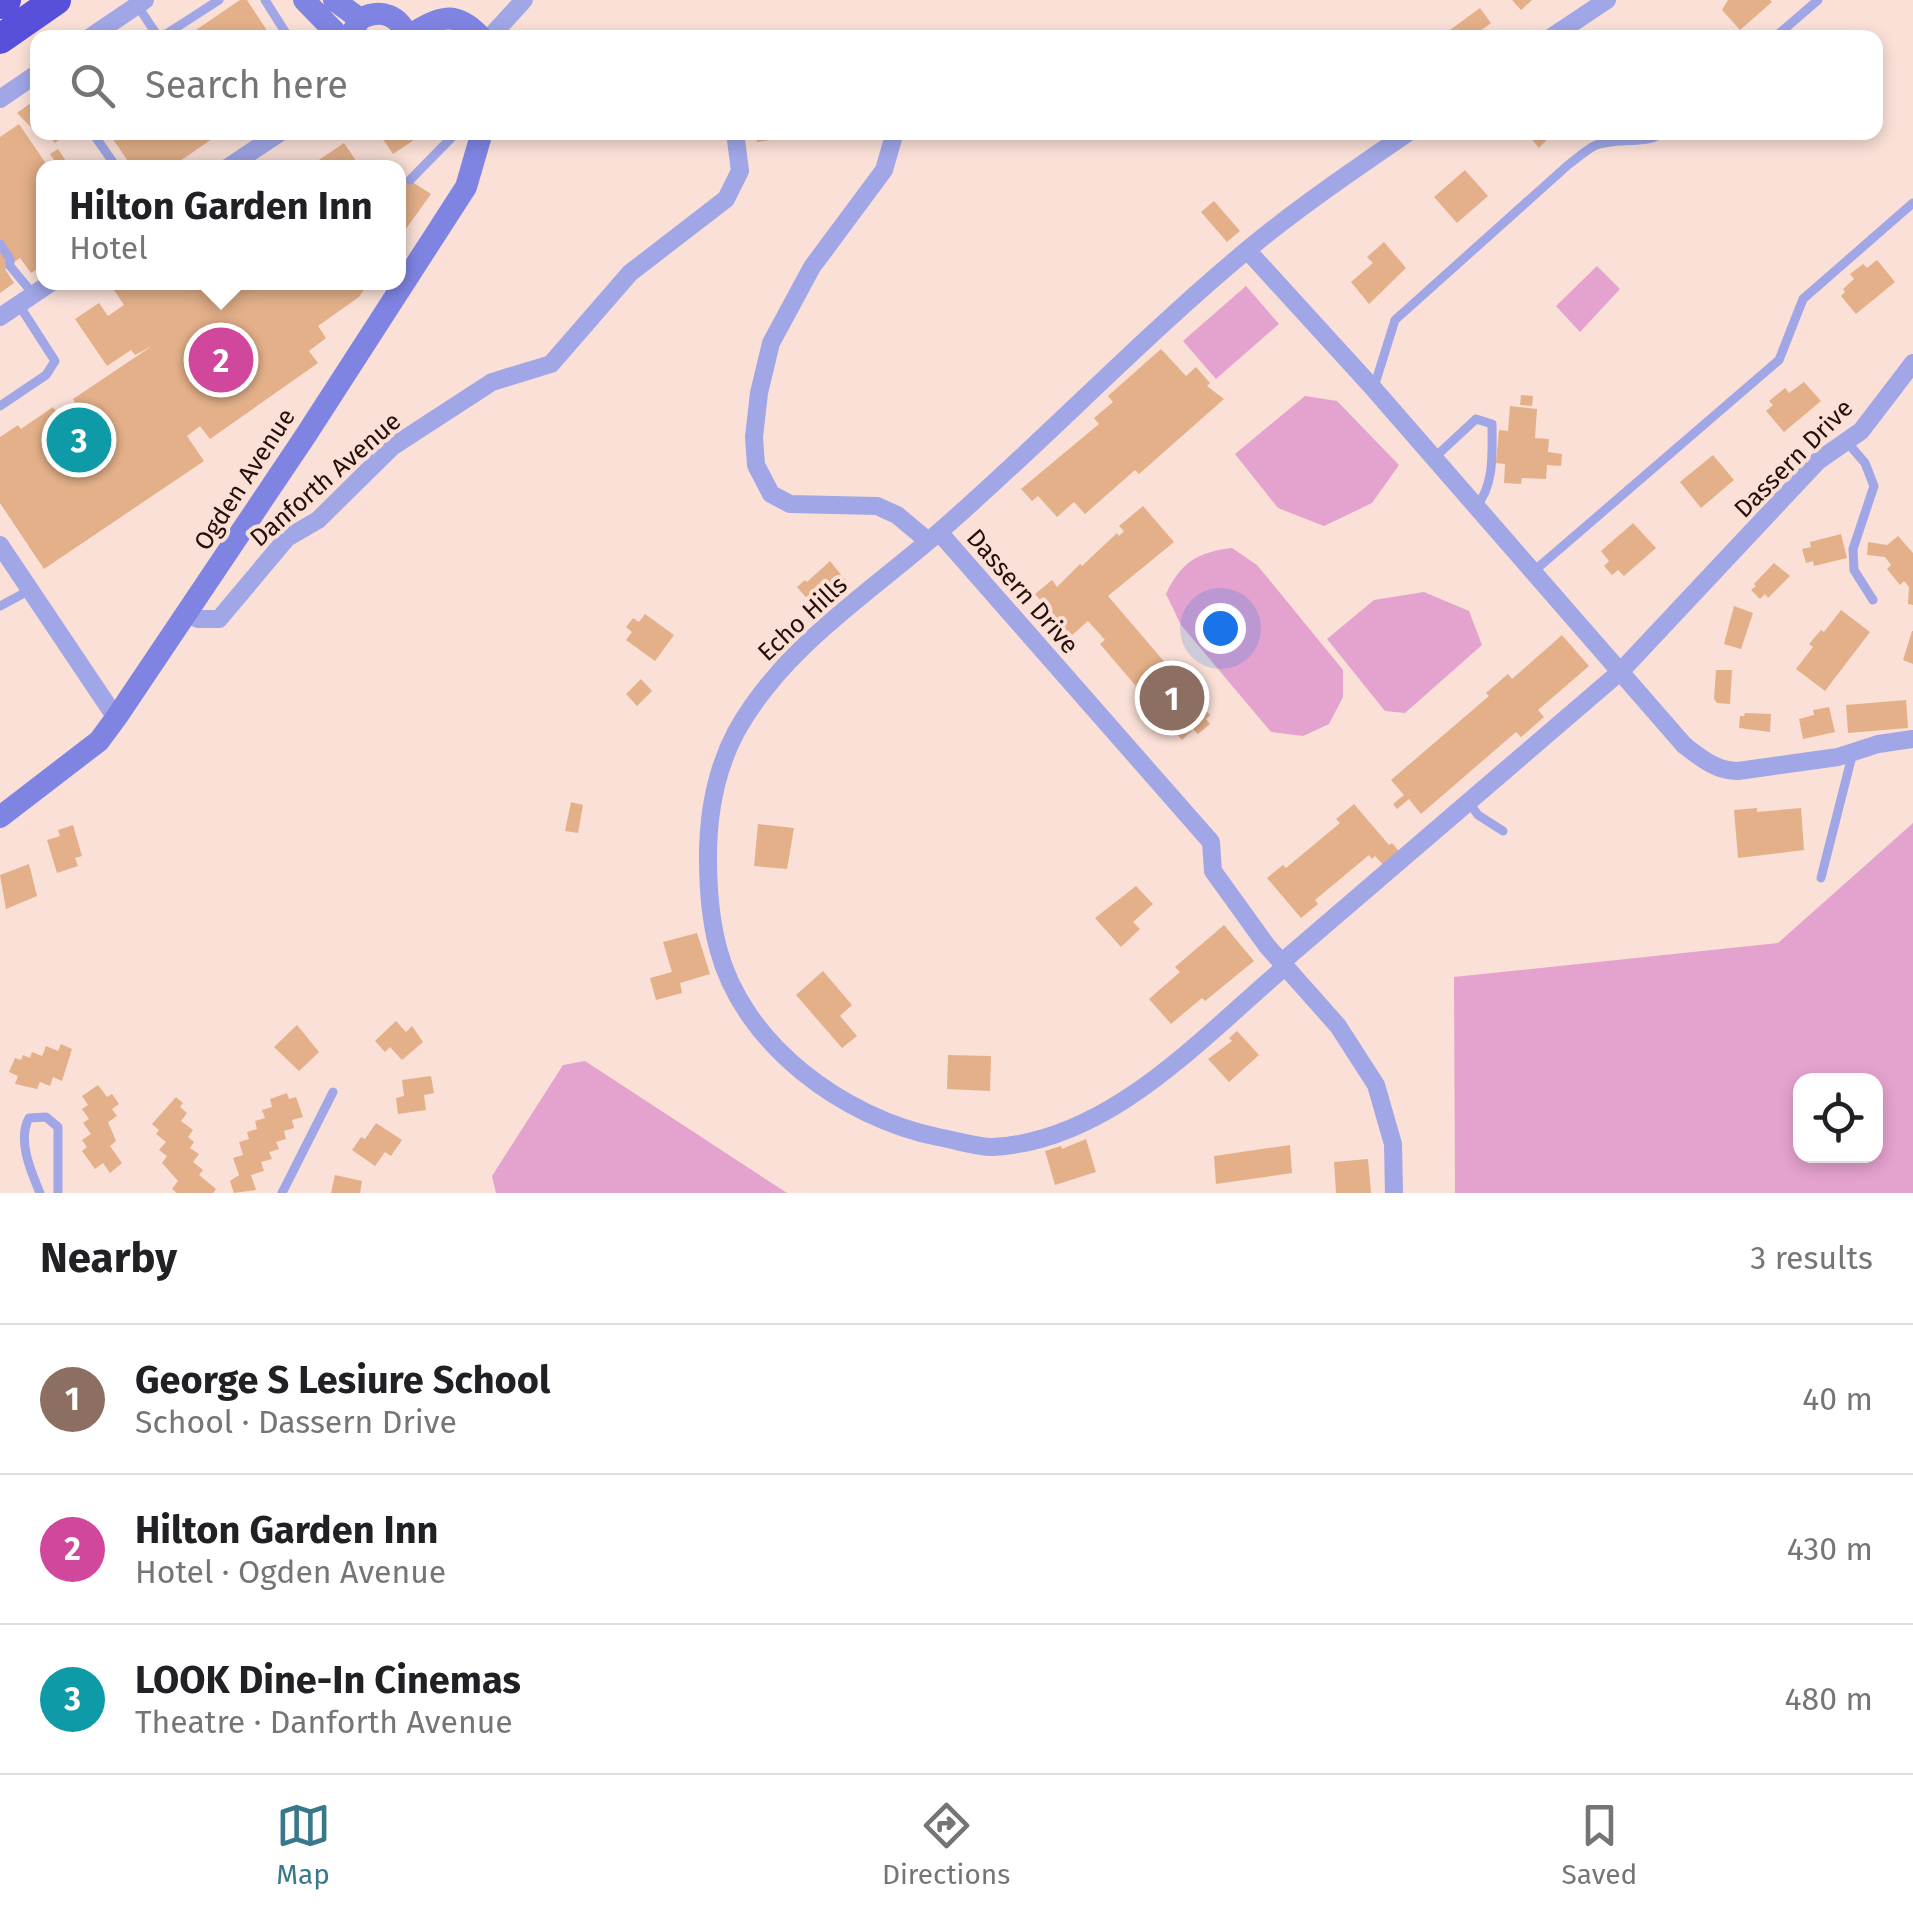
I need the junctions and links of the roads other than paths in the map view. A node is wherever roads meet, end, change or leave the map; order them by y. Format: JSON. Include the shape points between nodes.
{"nodes":[{"id":1,"x":56,"y":0,"type":"edge"},
{"id":2,"x":266,"y":0,"type":"edge"},
{"id":3,"x":303,"y":0,"type":"edge"},
{"id":4,"x":334,"y":0,"type":"edge"},
{"id":5,"x":524,"y":0,"type":"edge"},
{"id":6,"x":1606,"y":0,"type":"edge"},
{"id":7,"x":1818,"y":0,"type":"edge"},
{"id":8,"x":141,"y":2,"type":"edge"},
{"id":9,"x":215,"y":3,"type":"edge"},
{"id":10,"x":373,"y":14,"type":"edge"},
{"id":11,"x":213,"y":18,"type":"dead end"},
{"id":12,"x":101,"y":30,"type":"edge"},
{"id":13,"x":156,"y":30,"type":"edge"},
{"id":14,"x":173,"y":30,"type":"edge"},
{"id":15,"x":284,"y":30,"type":"edge"},
{"id":16,"x":320,"y":30,"type":"edge"},
{"id":17,"x":333,"y":30,"type":"edge"},
{"id":18,"x":405,"y":30,"type":"edge"},
{"id":19,"x":421,"y":30,"type":"edge"},
{"id":20,"x":475,"y":30,"type":"edge"},
{"id":21,"x":494,"y":30,"type":"edge"},
{"id":22,"x":1562,"y":30,"type":"edge"},
{"id":23,"x":1783,"y":30,"type":"edge"},
{"id":24,"x":0,"y":39,"type":"edge"},
{"id":25,"x":30,"y":78,"type":"edge"},
{"id":26,"x":0,"y":99,"type":"edge"},
{"id":27,"x":269,"y":140,"type":"edge"},
{"id":28,"x":449,"y":140,"type":"edge"},
{"id":29,"x":480,"y":140,"type":"edge"},
{"id":30,"x":737,"y":140,"type":"edge"},
{"id":31,"x":893,"y":140,"type":"edge"},
{"id":32,"x":1397,"y":140,"type":"edge"},
{"id":33,"x":1619,"y":140,"type":"edge"},
{"id":34,"x":240,"y":160,"type":"edge"},
{"id":35,"x":410,"y":180,"type":"dead end"},
{"id":36,"x":1913,"y":203,"type":"edge"},
{"id":37,"x":0,"y":244,"type":"edge"},
{"id":38,"x":1247,"y":250,"type":"junction"},
{"id":39,"x":406,"y":279,"type":"edge"},
{"id":40,"x":40,"y":290,"type":"edge"},
{"id":41,"x":399,"y":290,"type":"edge"},
{"id":42,"x":26,"y":300,"type":"junction"},
{"id":43,"x":0,"y":317,"type":"edge"},
{"id":44,"x":1913,"y":364,"type":"edge"},
{"id":45,"x":1373,"y":388,"type":"junction"},
{"id":46,"x":0,"y":406,"type":"edge"},
{"id":47,"x":1846,"y":441,"type":"junction"},
{"id":48,"x":1434,"y":458,"type":"junction"},
{"id":49,"x":1476,"y":506,"type":"junction"},
{"id":50,"x":934,"y":536,"type":"junction"},
{"id":51,"x":0,"y":545,"type":"edge"},
{"id":52,"x":1534,"y":571,"type":"junction"},
{"id":53,"x":30,"y":590,"type":"junction"},
{"id":54,"x":1873,"y":600,"type":"dead end"},
{"id":55,"x":0,"y":606,"type":"edge"},
{"id":56,"x":188,"y":614,"type":"junction"},
{"id":57,"x":1622,"y":671,"type":"junction"},
{"id":58,"x":116,"y":718,"type":"junction"},
{"id":59,"x":1913,"y":739,"type":"edge"},
{"id":60,"x":1853,"y":752,"type":"junction"},
{"id":61,"x":1468,"y":800,"type":"junction"},
{"id":62,"x":0,"y":817,"type":"edge"},
{"id":63,"x":1503,"y":831,"type":"dead end"},
{"id":64,"x":1821,"y":878,"type":"dead end"},
{"id":65,"x":1284,"y":964,"type":"junction"},
{"id":66,"x":333,"y":1092,"type":"dead end"},
{"id":67,"x":40,"y":1193,"type":"edge"},
{"id":68,"x":58,"y":1193,"type":"edge"},
{"id":69,"x":282,"y":1193,"type":"edge"},
{"id":70,"x":1394,"y":1193,"type":"edge"}],
"edges":[{"from":1,"to":24,"type":"highway"},
{"from":2,"to":15,"type":"lane"},
{"from":3,"to":16,"type":"street"},
{"from":3,"to":17,"type":"street"},
{"from":4,"to":10,"type":"street"},
{"from":5,"to":21,"type":"street"},
{"from":6,"to":22,"type":"street"},
{"from":7,"to":23,"type":"lane"},
{"from":8,"to":12,"type":"street"},
{"from":8,"to":13,"type":"lane"},
{"from":9,"to":11,"type":"lane"},
{"from":9,"to":14,"type":"lane"},
{"from":10,"to":18,"type":"street"},
{"from":19,"to":20,"type":"street","via":[[458,18]]},
{"from":25,"to":26,"type":"street"},
{"from":27,"to":34,"type":"street"},
{"from":28,"to":35,"type":"lane"},
{"from":29,"to":39,"type":"street","name":"Ogden Avenue","via":[[466,187]]},
{"from":30,"to":56,"type":"street","name":"Danforth Avenue","via":[[740,171],[726,199],[630,272],[551,364],[492,382],[392,447],[318,520],[287,538],[219,619]]},
{"from":31,"to":50,"type":"street","via":[[884,170],[812,268],[771,343],[759,394],[756,465],[771,494],[790,504],[878,506]]},
{"from":32,"to":38,"type":"street","name":"Dassern Drive"},
{"from":33,"to":45,"type":"lane","via":[[1595,146],[1568,165],[1396,320]]},
{"from":36,"to":52,"type":"lane","via":[[1803,299],[1779,360]]},
{"from":37,"to":42,"type":"lane"},
{"from":38,"to":45,"type":"street"},
{"from":38,"to":50,"type":"street","name":"Dassern Drive"},
{"from":40,"to":42,"type":"street"},
{"from":41,"to":56,"type":"street","name":"Ogden Avenue"},
{"from":42,"to":43,"type":"street"},
{"from":42,"to":46,"type":"lane","via":[[54,361],[46,376]]},
{"from":44,"to":47,"type":"street","name":"Dassern Drive"},
{"from":45,"to":48,"type":"street"},
{"from":47,"to":54,"type":"lane","via":[[1866,463],[1874,486],[1853,550],[1854,570]]},
{"from":47,"to":57,"type":"street","name":"Dassern Drive","via":[[1818,461]]},
{"from":48,"to":49,"type":"street"},
{"from":48,"to":49,"type":"lane","via":[[1476,419],[1492,424],[1489,479]]},
{"from":49,"to":52,"type":"street"},
{"from":50,"to":65,"type":"street","name":"Dassern Drive","via":[[1211,842],[1213,871]]},
{"from":50,"to":65,"type":"street","name":"Echo Hills","via":[[807,641],[767,685],[735,734],[719,776],[708,824],[708,893],[718,952],[766,1039],[816,1084],[865,1114],[913,1132],[990,1147],[1056,1134],[1103,1112],[1146,1085]]},
{"from":51,"to":53,"type":"street"},
{"from":52,"to":57,"type":"street"},
{"from":53,"to":55,"type":"lane"},
{"from":53,"to":58,"type":"street"},
{"from":56,"to":58,"type":"street","name":"Ogden Avenue"},
{"from":57,"to":60,"type":"street","via":[[1684,745],[1725,771]]},
{"from":57,"to":61,"type":"street","name":"Dassern Drive"},
{"from":58,"to":62,"type":"street","name":"Ogden Avenue","via":[[99,741]]},
{"from":59,"to":60,"type":"street"},
{"from":60,"to":64,"type":"lane"},
{"from":61,"to":63,"type":"lane"},
{"from":61,"to":65,"type":"street","name":"Dassern Drive"},
{"from":65,"to":70,"type":"street","name":"Dassern Drive","via":[[1338,1026],[1376,1085],[1393,1144]]},
{"from":66,"to":69,"type":"lane"},
{"from":67,"to":68,"type":"lane","via":[[25,1126],[29,1118],[46,1117],[58,1126]]}]}
